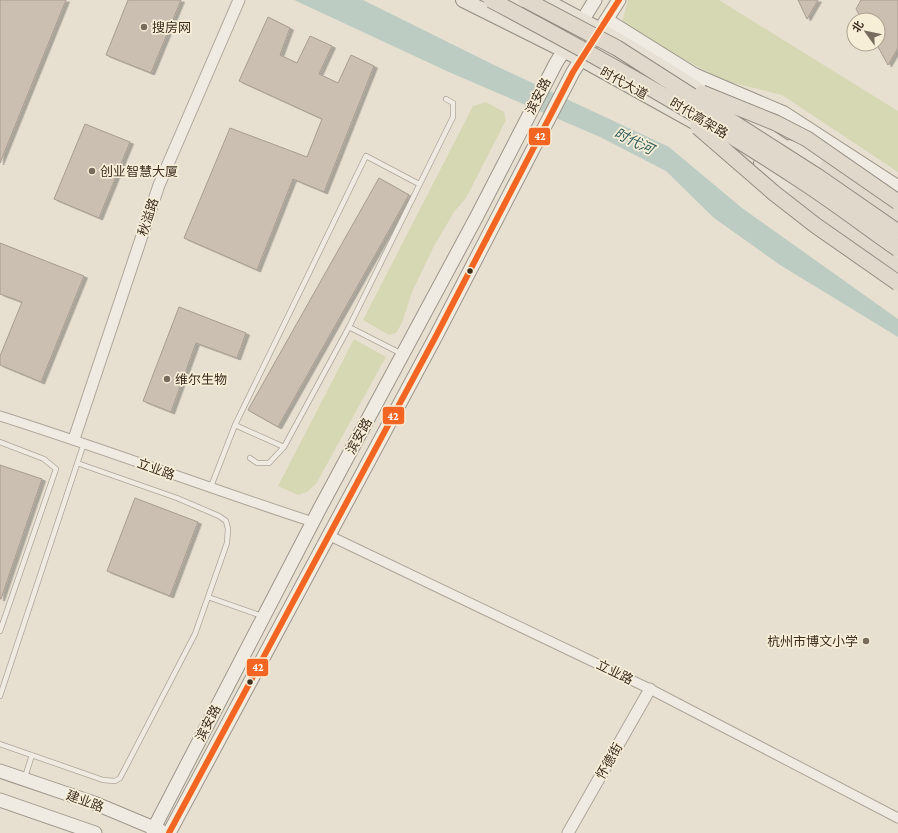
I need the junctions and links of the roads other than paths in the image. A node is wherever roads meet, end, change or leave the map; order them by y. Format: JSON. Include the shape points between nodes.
{"nodes":[{"id":1,"x":463,"y":0,"type":"edge"},
{"id":2,"x":491,"y":0,"type":"edge"},
{"id":3,"x":526,"y":0,"type":"edge"},
{"id":4,"x":544,"y":0,"type":"edge"},
{"id":5,"x":595,"y":0,"type":"edge"},
{"id":6,"x":619,"y":0,"type":"edge"},
{"id":7,"x":238,"y":3,"type":"edge"},
{"id":8,"x":583,"y":19,"type":"junction"},
{"id":9,"x":604,"y":24,"type":"junction"},
{"id":10,"x":564,"y":50,"type":"junction"},
{"id":11,"x":581,"y":59,"type":"junction"},
{"id":12,"x":653,"y":71,"type":"junction"},
{"id":13,"x":708,"y":80,"type":"junction"},
{"id":14,"x":641,"y":84,"type":"junction"},
{"id":15,"x":446,"y":99,"type":"dead end"},
{"id":16,"x":750,"y":123,"type":"junction"},
{"id":17,"x":779,"y":143,"type":"junction"},
{"id":18,"x":761,"y":163,"type":"junction"},
{"id":19,"x":828,"y":167,"type":"joint"},
{"id":20,"x":419,"y":184,"type":"junction"},
{"id":21,"x":898,"y":187,"type":"edge"},
{"id":22,"x":795,"y":196,"type":"joint"},
{"id":23,"x":898,"y":202,"type":"edge"},
{"id":24,"x":898,"y":216,"type":"edge"},
{"id":25,"x":898,"y":224,"type":"edge"},
{"id":26,"x":898,"y":232,"type":"edge"},
{"id":27,"x":898,"y":249,"type":"edge"},
{"id":28,"x":898,"y":258,"type":"edge"},
{"id":29,"x":898,"y":267,"type":"edge"},
{"id":30,"x":898,"y":283,"type":"edge"},
{"id":31,"x":349,"y":327,"type":"junction"},
{"id":32,"x":403,"y":355,"type":"junction"},
{"id":33,"x":0,"y":416,"type":"edge"},
{"id":34,"x":235,"y":424,"type":"junction"},
{"id":35,"x":79,"y":441,"type":"junction"},
{"id":36,"x":0,"y":442,"type":"edge"},
{"id":37,"x":284,"y":447,"type":"junction"},
{"id":38,"x":250,"y":458,"type":"dead end"},
{"id":39,"x":77,"y":463,"type":"junction"},
{"id":40,"x":210,"y":489,"type":"junction"},
{"id":41,"x":313,"y":522,"type":"junction"},
{"id":42,"x":328,"y":535,"type":"junction"},
{"id":43,"x":208,"y":597,"type":"junction"},
{"id":44,"x":264,"y":616,"type":"junction"},
{"id":45,"x":0,"y":631,"type":"edge"},
{"id":46,"x":650,"y":689,"type":"junction"},
{"id":47,"x":0,"y":696,"type":"edge"},
{"id":48,"x":0,"y":744,"type":"edge"},
{"id":49,"x":32,"y":755,"type":"junction"},
{"id":50,"x":0,"y":771,"type":"edge"},
{"id":51,"x":24,"y":779,"type":"junction"},
{"id":52,"x":0,"y":800,"type":"edge"},
{"id":53,"x":898,"y":818,"type":"edge"},
{"id":54,"x":153,"y":831,"type":"edge"},
{"id":55,"x":95,"y":833,"type":"edge"},
{"id":56,"x":169,"y":833,"type":"edge"},
{"id":57,"x":568,"y":833,"type":"edge"}],
"edges":[{"from":1,"to":10,"type":"main road","name":"时代大道"},
{"from":2,"to":14,"type":"highway","name":"时代高架路","bridge":true},
{"from":3,"to":12,"type":"highway","name":"时代高架路","bridge":true,"via":[[617,48]]},
{"from":4,"to":8,"type":"main road"},
{"from":5,"to":8,"type":"main road","name":"滨安路"},
{"from":6,"to":9,"type":"main road","name":"滨安路"},
{"from":7,"to":35,"type":"street","name":"秋溢路","via":[[159,185]]},
{"from":8,"to":9,"type":"main road"},
{"from":8,"to":10,"type":"main road","name":"滨安路"},
{"from":9,"to":11,"type":"main road","name":"滨安路"},
{"from":9,"to":13,"type":"main road"},
{"from":9,"to":16,"type":"main road"},
{"from":10,"to":11,"type":"main road","name":"时代大道"},
{"from":10,"to":32,"type":"main road","name":"滨安路"},
{"from":11,"to":18,"type":"main road","name":"时代大道","via":[[724,139]]},
{"from":11,"to":42,"type":"main road","name":"滨安路"},
{"from":12,"to":23,"type":"highway","bridge":true,"via":[[807,138]]},
{"from":12,"to":26,"type":"highway","name":"时代高架路","bridge":true,"via":[[817,176]]},
{"from":13,"to":16,"type":"main road"},
{"from":13,"to":21,"type":"main road","via":[[784,113]]},
{"from":14,"to":27,"type":"highway","name":"时代高架路","bridge":true,"via":[[810,186]]},
{"from":14,"to":30,"type":"highway","bridge":true,"via":[[712,137],[774,193],[815,225]]},
{"from":15,"to":20,"type":"lane","via":[[453,103],[453,116]]},
{"from":16,"to":17,"type":"main road"},
{"from":17,"to":19,"type":"main road","via":[[805,153]]},
{"from":17,"to":25,"type":"main road"},
{"from":18,"to":22,"type":"main road","via":[[780,185]]},
{"from":18,"to":28,"type":"main road","name":"时代大道"},
{"from":19,"to":24,"type":"highway"},
{"from":20,"to":31,"type":"lane"},
{"from":20,"to":34,"type":"lane","via":[[366,156]]},
{"from":22,"to":29,"type":"highway"},
{"from":31,"to":32,"type":"lane"},
{"from":31,"to":37,"type":"lane"},
{"from":32,"to":41,"type":"main road","name":"滨安路"},
{"from":33,"to":35,"type":"street","name":"立业路"},
{"from":34,"to":37,"type":"lane"},
{"from":34,"to":40,"type":"lane"},
{"from":35,"to":39,"type":"lane"},
{"from":35,"to":40,"type":"street","name":"立业路"},
{"from":36,"to":45,"type":"lane","via":[[44,459],[56,469]]},
{"from":37,"to":38,"type":"lane","via":[[269,463],[257,463]]},
{"from":39,"to":43,"type":"lane","via":[[198,506],[223,518],[227,524],[228,534]]},
{"from":39,"to":47,"type":"lane"},
{"from":40,"to":41,"type":"street","name":"立业路"},
{"from":41,"to":44,"type":"main road","name":"滨安路"},
{"from":42,"to":46,"type":"street","name":"立业路"},
{"from":42,"to":56,"type":"main road","name":"滨安路"},
{"from":43,"to":44,"type":"lane"},
{"from":43,"to":49,"type":"lane","via":[[195,634],[120,778],[115,781],[103,780]]},
{"from":44,"to":54,"type":"main road","name":"滨安路"},
{"from":46,"to":53,"type":"street","name":"立业路"},
{"from":46,"to":57,"type":"street","name":"怀德街"},
{"from":48,"to":49,"type":"lane"},
{"from":49,"to":51,"type":"lane"},
{"from":50,"to":51,"type":"main road","name":"建业路"},
{"from":51,"to":54,"type":"main road","name":"建业路","via":[[94,803]]},
{"from":52,"to":55,"type":"main road","name":"建业路"},
{"from":54,"to":56,"type":"main road","name":"建业路"}]}
